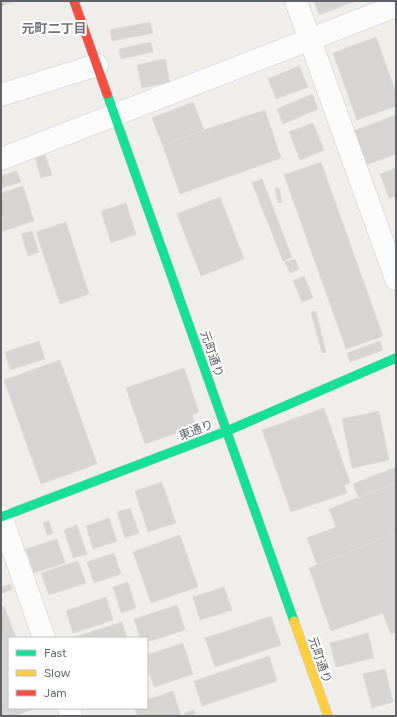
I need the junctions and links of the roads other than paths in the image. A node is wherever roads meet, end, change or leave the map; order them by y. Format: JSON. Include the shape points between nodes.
{"nodes":[{"id":1,"x":74,"y":1,"type":"edge"},
{"id":2,"x":296,"y":1,"type":"edge"},
{"id":3,"x":396,"y":6,"type":"edge"},
{"id":4,"x":309,"y":38,"type":"junction"},
{"id":5,"x":97,"y":65,"type":"junction"},
{"id":6,"x":1,"y":95,"type":"edge"},
{"id":7,"x":115,"y":115,"type":"junction"},
{"id":8,"x":1,"y":159,"type":"edge"},
{"id":9,"x":396,"y":279,"type":"edge"},
{"id":10,"x":396,"y":358,"type":"edge"},
{"id":11,"x":227,"y":431,"type":"junction"},
{"id":12,"x":1,"y":517,"type":"edge"},
{"id":13,"x":44,"y":637,"type":"edge"},
{"id":14,"x":328,"y":716,"type":"edge"}],
"edges":[{"from":1,"to":5,"type":"street","name":"元町通り"},
{"from":2,"to":4,"type":"street"},
{"from":3,"to":4,"type":"street"},
{"from":4,"to":7,"type":"street"},
{"from":4,"to":9,"type":"street"},
{"from":5,"to":6,"type":"street"},
{"from":5,"to":7,"type":"street","name":"元町通り"},
{"from":7,"to":8,"type":"street"},
{"from":7,"to":11,"type":"street","name":"元町通り"},
{"from":10,"to":11,"type":"street","name":"東通り"},
{"from":11,"to":12,"type":"street","name":"東通り"},
{"from":11,"to":14,"type":"street","name":"元町通り"},
{"from":12,"to":13,"type":"street"}]}
